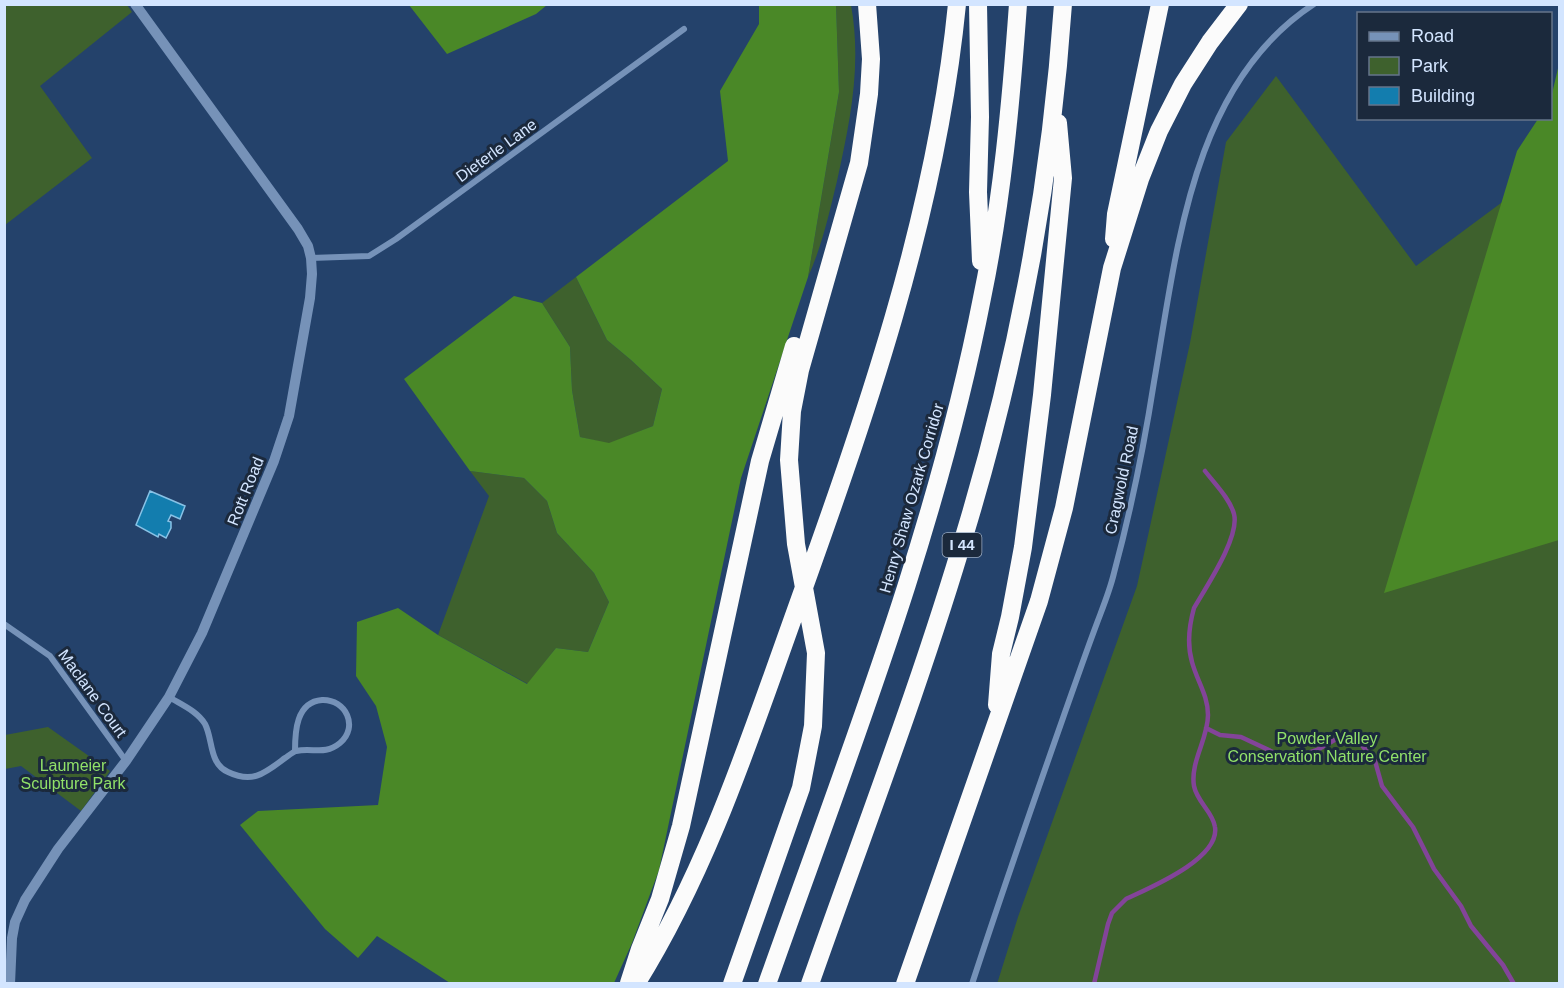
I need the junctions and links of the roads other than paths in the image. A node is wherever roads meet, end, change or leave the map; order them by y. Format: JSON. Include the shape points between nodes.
{"nodes":[{"id":1,"x":135,"y":4,"type":"edge"},
{"id":2,"x":867,"y":4,"type":"edge"},
{"id":3,"x":957,"y":4,"type":"edge"},
{"id":4,"x":978,"y":4,"type":"edge"},
{"id":5,"x":1018,"y":4,"type":"edge"},
{"id":6,"x":1063,"y":4,"type":"edge"},
{"id":7,"x":1160,"y":4,"type":"edge"},
{"id":8,"x":1239,"y":4,"type":"edge"},
{"id":9,"x":1314,"y":4,"type":"edge"},
{"id":10,"x":684,"y":29,"type":"dead end"},
{"id":11,"x":1055,"y":91,"type":"junction"},
{"id":12,"x":832,"y":253,"type":"junction"},
{"id":13,"x":311,"y":258,"type":"junction"},
{"id":14,"x":1112,"y":268,"type":"junction"},
{"id":15,"x":982,"y":297,"type":"junction"},
{"id":16,"x":4,"y":624,"type":"edge"},
{"id":17,"x":169,"y":697,"type":"junction"},
{"id":18,"x":995,"y":730,"type":"junction"},
{"id":19,"x":295,"y":751,"type":"junction"},
{"id":20,"x":126,"y":761,"type":"junction"},
{"id":21,"x":906,"y":982,"type":"edge"},
{"id":22,"x":10,"y":984,"type":"edge"},
{"id":23,"x":629,"y":984,"type":"edge"},
{"id":24,"x":636,"y":984,"type":"edge"},
{"id":25,"x":732,"y":984,"type":"edge"},
{"id":26,"x":767,"y":984,"type":"edge"},
{"id":27,"x":810,"y":984,"type":"edge"},
{"id":28,"x":972,"y":984,"type":"edge"}],
"edges":[{"from":1,"to":13,"type":"street","name":"Rott Road","via":[[298,229]]},
{"from":2,"to":12,"type":"highway","via":[[871,58],[866,126],[854,184]]},
{"from":3,"to":24,"type":"highway","via":[[936,146],[908,269],[877,375],[740,765],[660,944]]},
{"from":4,"to":15,"type":"highway"},
{"from":5,"to":15,"type":"highway","name":"Henry Shaw Ozark Corridor","number":"I 44","via":[[1000,181]]},
{"from":6,"to":11,"type":"highway","number":"I 44"},
{"from":7,"to":14,"type":"highway","via":[[1116,214]]},
{"from":8,"to":14,"type":"highway","via":[[1183,84],[1159,131]]},
{"from":9,"to":28,"type":"street","name":"Cragwold Road","via":[[1255,57],[1212,130],[1190,196],[1170,286],[1139,470],[1113,576]]},
{"from":10,"to":13,"type":"street","name":"Dieterle Lane","via":[[369,256]]},
{"from":11,"to":18,"type":"highway","via":[[1063,178],[1055,268],[1029,500],[1001,654]]},
{"from":11,"to":27,"type":"highway","number":"I 44","via":[[1022,305],[988,454],[931,641]]},
{"from":12,"to":23,"type":"highway","via":[[799,333],[768,432],[681,826]]},
{"from":12,"to":25,"type":"highway","via":[[800,369],[789,460],[796,543],[816,653],[813,726],[801,788]]},
{"from":13,"to":17,"type":"street","name":"Rott Road","via":[[310,298],[289,416],[202,633]]},
{"from":14,"to":18,"type":"highway","via":[[1064,508],[1039,601]]},
{"from":15,"to":26,"type":"highway","name":"Henry Shaw Ozark Corridor","number":"I 44","via":[[949,442],[904,593]]},
{"from":16,"to":20,"type":"street","name":"Maclane Court","via":[[50,656]]},
{"from":17,"to":19,"type":"street","via":[[195,713],[206,726],[213,756],[225,771],[247,778],[264,774]]},
{"from":17,"to":20,"type":"street","name":"Rott Road"},
{"from":18,"to":21,"type":"highway"},
{"from":19,"to":19,"type":"street","via":[[328,750],[345,738],[349,717],[343,708],[332,700],[309,704],[297,726]]},
{"from":20,"to":22,"type":"street","name":"Rott Road","via":[[58,849],[25,900],[12,938]]}]}
